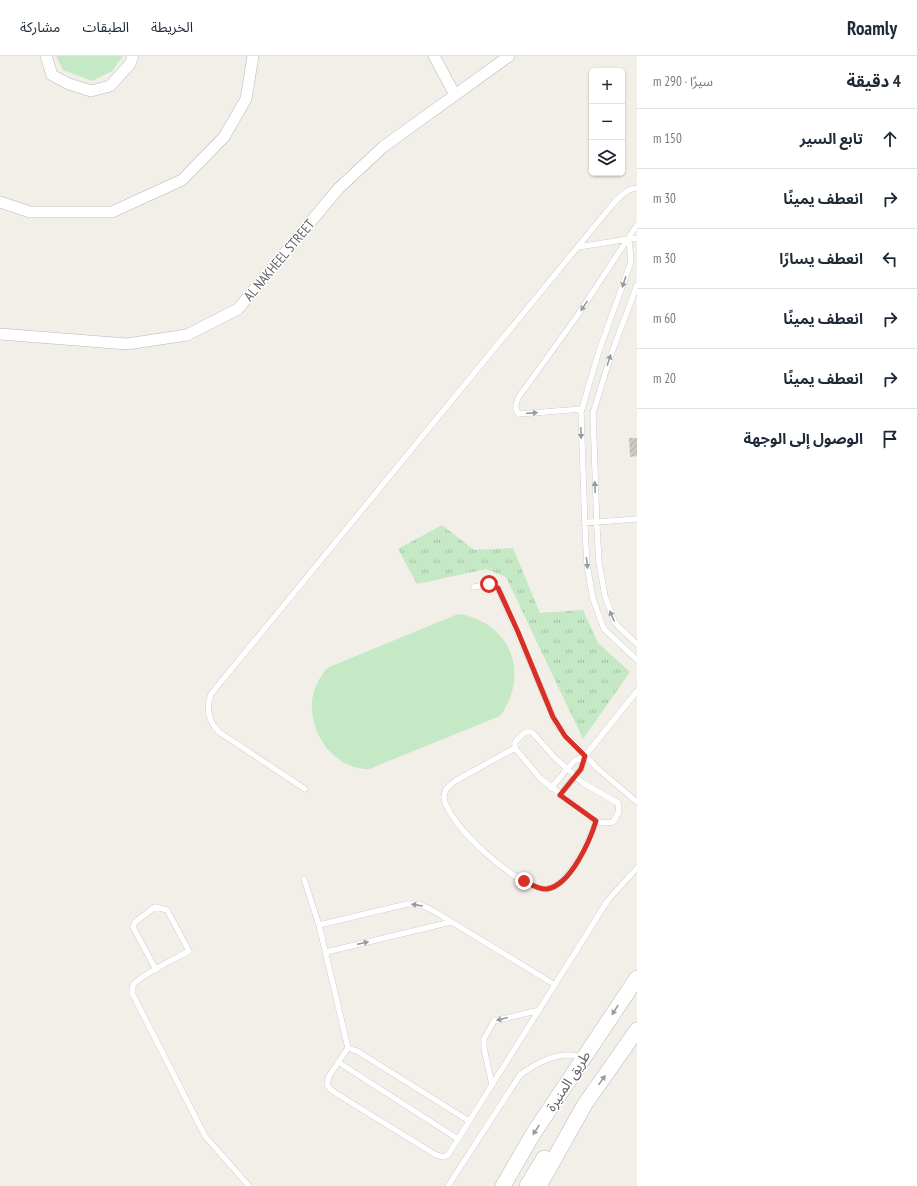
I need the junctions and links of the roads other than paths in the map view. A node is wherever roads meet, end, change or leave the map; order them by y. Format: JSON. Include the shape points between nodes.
{"nodes":[{"id":1,"x":46,"y":56,"type":"edge"},
{"id":2,"x":133,"y":56,"type":"edge"},
{"id":3,"x":253,"y":56,"type":"edge"},
{"id":4,"x":434,"y":56,"type":"edge"},
{"id":5,"x":509,"y":56,"type":"edge"},
{"id":6,"x":455,"y":95,"type":"junction"},
{"id":7,"x":637,"y":188,"type":"edge"},
{"id":8,"x":0,"y":202,"type":"edge"},
{"id":9,"x":637,"y":225,"type":"edge"},
{"id":10,"x":637,"y":238,"type":"edge"},
{"id":11,"x":629,"y":239,"type":"junction"},
{"id":12,"x":578,"y":247,"type":"junction"},
{"id":13,"x":637,"y":286,"type":"edge"},
{"id":14,"x":0,"y":334,"type":"edge"},
{"id":15,"x":582,"y":409,"type":"junction"},
{"id":16,"x":637,"y":519,"type":"edge"},
{"id":17,"x":597,"y":522,"type":"junction"},
{"id":18,"x":584,"y":523,"type":"junction"},
{"id":19,"x":474,"y":587,"type":"dead end"},
{"id":20,"x":637,"y":644,"type":"edge"},
{"id":21,"x":637,"y":660,"type":"edge"},
{"id":22,"x":637,"y":691,"type":"edge"},
{"id":23,"x":515,"y":748,"type":"junction"},
{"id":24,"x":585,"y":756,"type":"junction"},
{"id":25,"x":567,"y":769,"type":"junction"},
{"id":26,"x":576,"y":776,"type":"junction"},
{"id":27,"x":551,"y":788,"type":"junction"},
{"id":28,"x":305,"y":789,"type":"dead end"},
{"id":29,"x":560,"y":795,"type":"junction"},
{"id":30,"x":637,"y":802,"type":"edge"},
{"id":31,"x":596,"y":821,"type":"junction"},
{"id":32,"x":637,"y":868,"type":"edge"},
{"id":33,"x":304,"y":879,"type":"dead end"},
{"id":34,"x":452,"y":922,"type":"junction"},
{"id":35,"x":320,"y":926,"type":"junction"},
{"id":36,"x":326,"y":952,"type":"junction"},
{"id":37,"x":156,"y":970,"type":"junction"},
{"id":38,"x":637,"y":978,"type":"edge"},
{"id":39,"x":555,"y":985,"type":"junction"},
{"id":40,"x":540,"y":1010,"type":"junction"},
{"id":41,"x":637,"y":1030,"type":"edge"},
{"id":42,"x":348,"y":1048,"type":"junction"},
{"id":43,"x":583,"y":1058,"type":"junction"},
{"id":44,"x":338,"y":1062,"type":"junction"},
{"id":45,"x":492,"y":1085,"type":"junction"},
{"id":46,"x":585,"y":1104,"type":"junction"},
{"id":47,"x":469,"y":1121,"type":"junction"},
{"id":48,"x":458,"y":1139,"type":"junction"},
{"id":49,"x":250,"y":1186,"type":"edge"},
{"id":50,"x":448,"y":1186,"type":"edge"},
{"id":51,"x":503,"y":1186,"type":"edge"},
{"id":52,"x":527,"y":1186,"type":"edge"},
{"id":53,"x":539,"y":1186,"type":"edge"}],
"edges":[{"from":1,"to":2,"type":"street","via":[[52,74],[69,84],[91,91],[110,86],[130,64]]},
{"from":3,"to":8,"type":"street","via":[[246,99],[224,137],[182,180],[112,212],[30,212]]},
{"from":4,"to":6,"type":"street"},
{"from":5,"to":6,"type":"street","name":"AL NAKHEEL STREET"},
{"from":6,"to":14,"type":"street","name":"AL NAKHEEL STREET","via":[[383,147],[338,189],[238,309],[187,335],[127,344]]},
{"from":7,"to":12,"type":"lane","via":[[631,188],[623,193]]},
{"from":9,"to":11,"type":"lane"},
{"from":10,"to":11,"type":"lane"},
{"from":11,"to":12,"type":"lane"},
{"from":11,"to":15,"type":"lane","one_way":true,"via":[[631,262],[599,351]]},
{"from":11,"to":15,"type":"lane","one_way":true,"via":[[518,398],[515,406],[520,414]]},
{"from":12,"to":28,"type":"lane","via":[[211,694],[208,713],[210,721],[219,732]]},
{"from":17,"to":13,"type":"lane","one_way":true,"via":[[593,413]]},
{"from":15,"to":18,"type":"lane","one_way":true},
{"from":16,"to":17,"type":"lane"},
{"from":17,"to":18,"type":"lane"},
{"from":20,"to":17,"type":"lane","one_way":true,"via":[[615,623],[608,608],[599,563]]},
{"from":18,"to":21,"type":"lane","one_way":true,"via":[[587,565],[597,612],[607,633]]},
{"from":19,"to":24,"type":"lane","via":[[489,584],[498,588],[553,717],[565,736]]},
{"from":22,"to":24,"type":"lane"},
{"from":23,"to":25,"type":"lane","via":[[519,736],[525,732],[532,732]]},
{"from":23,"to":27,"type":"lane"},
{"from":23,"to":31,"type":"lane","via":[[455,781],[446,789],[444,798],[458,823],[498,864],[538,887],[546,889],[554,886],[567,876],[580,857]]},
{"from":24,"to":25,"type":"lane","via":[[574,761]]},
{"from":24,"to":26,"type":"lane"},
{"from":24,"to":30,"type":"lane"},
{"from":25,"to":26,"type":"lane"},
{"from":25,"to":27,"type":"lane"},
{"from":26,"to":29,"type":"lane"},
{"from":26,"to":31,"type":"lane","via":[[583,783],[618,803],[619,812],[613,822],[608,824]]},
{"from":27,"to":29,"type":"lane"},
{"from":29,"to":31,"type":"lane"},
{"from":32,"to":39,"type":"lane","via":[[608,900]]},
{"from":33,"to":35,"type":"lane"},
{"from":34,"to":35,"type":"lane","one_way":true,"via":[[419,904],[407,904]]},
{"from":36,"to":34,"type":"lane","one_way":true},
{"from":34,"to":39,"type":"lane"},
{"from":35,"to":36,"type":"lane"},
{"from":36,"to":42,"type":"lane"},
{"from":37,"to":37,"type":"lane","via":[[133,927],[135,922],[156,907],[167,910],[189,951]]},
{"from":37,"to":49,"type":"lane","via":[[141,978],[132,987],[137,1004],[205,1136]]},
{"from":38,"to":43,"type":"main road","name":"طريق المنيرة","one_way":true},
{"from":39,"to":40,"type":"lane"},
{"from":40,"to":45,"type":"lane"},
{"from":40,"to":45,"type":"lane","one_way":true,"via":[[494,1021],[484,1040]]},
{"from":46,"to":41,"type":"main road","name":"طريق المنيرة","one_way":true},
{"from":42,"to":44,"type":"lane"},
{"from":42,"to":47,"type":"lane","via":[[357,1051]]},
{"from":43,"to":50,"type":"lane","via":[[569,1054],[557,1056],[530,1067],[520,1075]]},
{"from":43,"to":51,"type":"main road","name":"طريق المنيرة","one_way":true,"via":[[533,1134]]},
{"from":44,"to":48,"type":"lane"},
{"from":44,"to":48,"type":"lane","via":[[327,1084],[337,1094],[436,1155],[448,1155]]},
{"from":45,"to":47,"type":"lane"},
{"from":46,"to":52,"type":"main road","via":[[546,1153]]},
{"from":46,"to":53,"type":"main road","name":"طريق المنيرة"},
{"from":47,"to":48,"type":"lane"}]}
